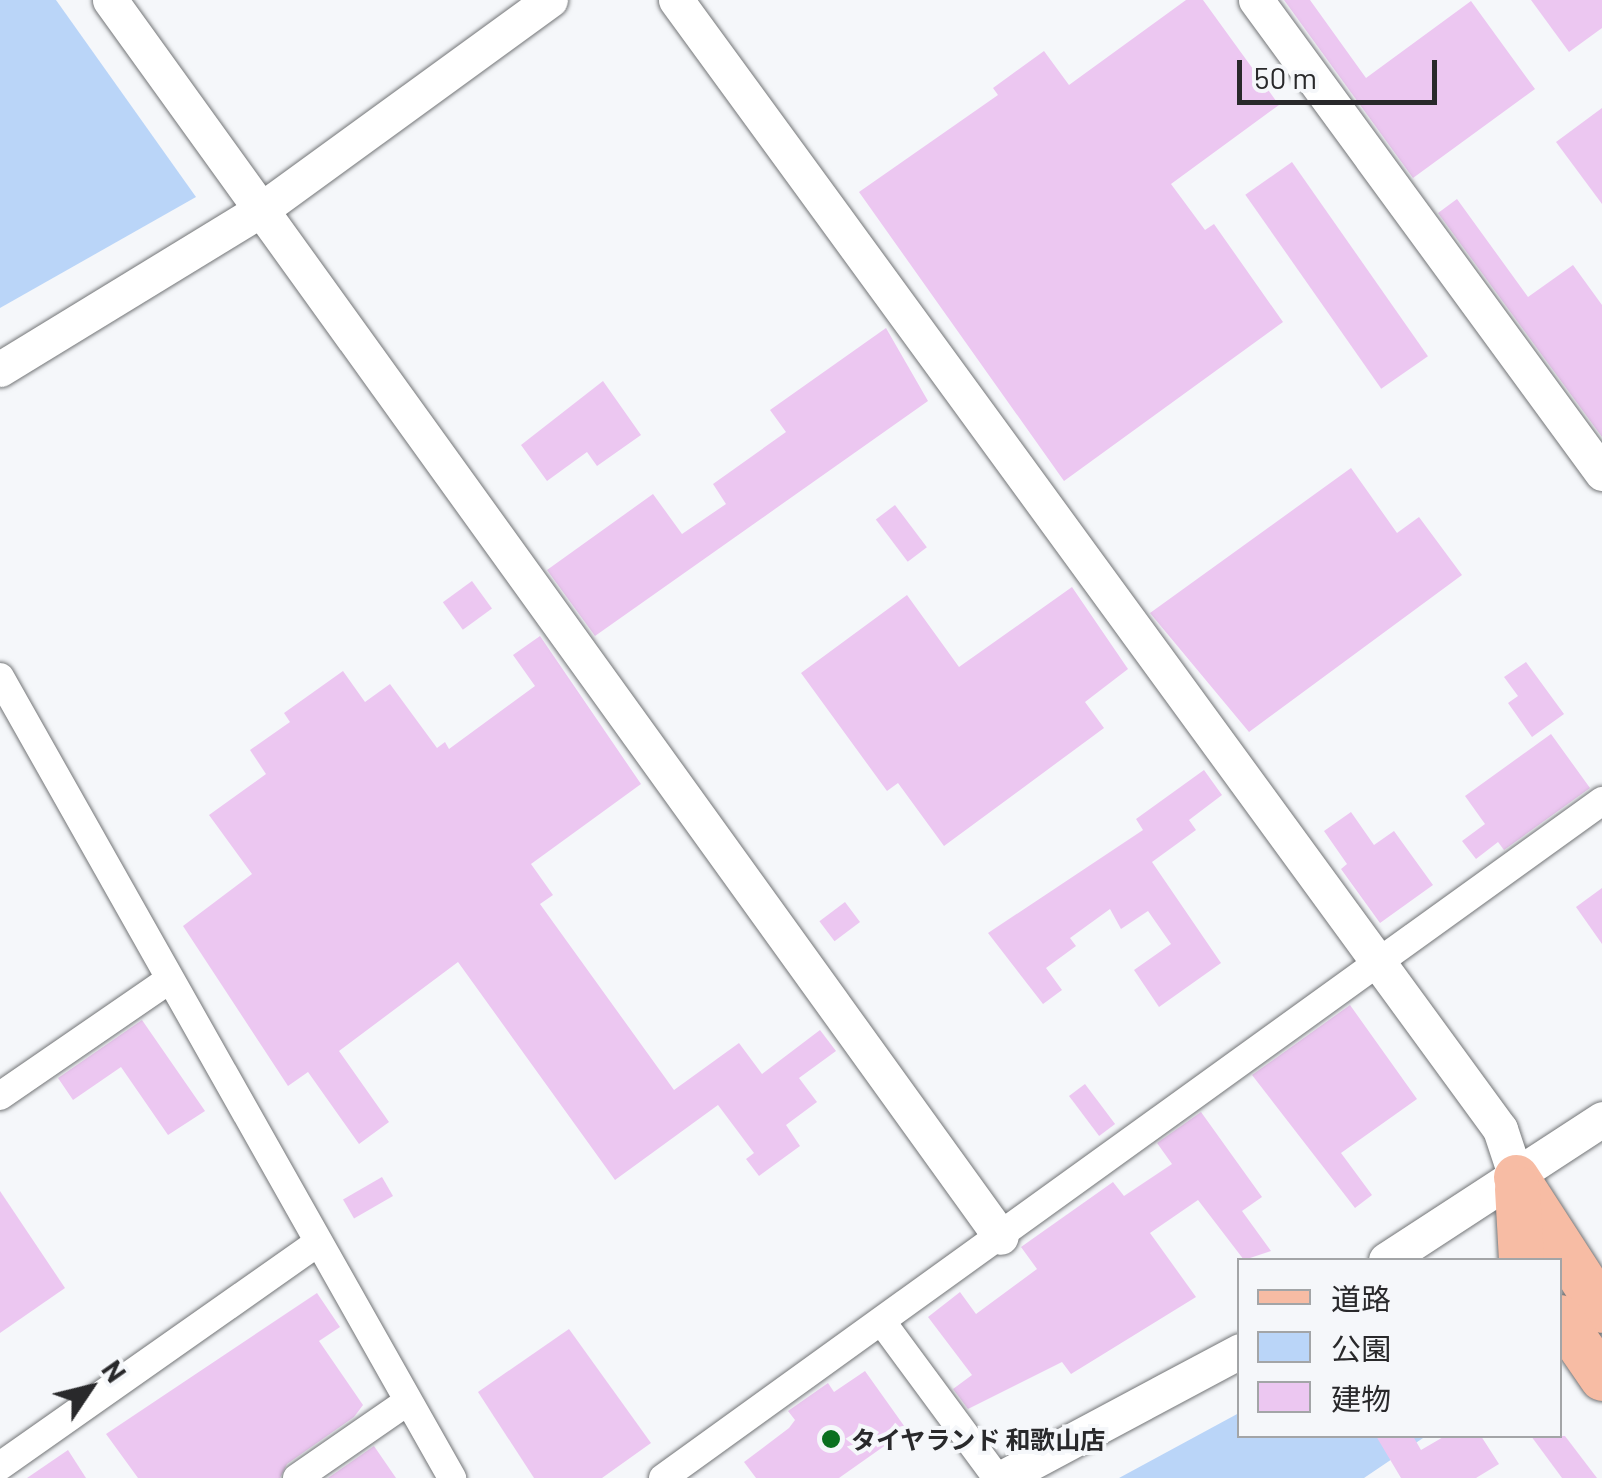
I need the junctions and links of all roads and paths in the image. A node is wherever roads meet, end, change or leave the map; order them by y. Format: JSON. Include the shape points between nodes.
{"nodes":[{"id":1,"x":110,"y":0,"type":"edge"},
{"id":2,"x":550,"y":0,"type":"edge"},
{"id":3,"x":676,"y":0,"type":"edge"},
{"id":4,"x":1256,"y":0,"type":"edge"},
{"id":5,"x":262,"y":209,"type":"junction"},
{"id":6,"x":0,"y":369,"type":"edge"},
{"id":7,"x":1602,"y":473,"type":"edge"},
{"id":8,"x":0,"y":677,"type":"edge"},
{"id":9,"x":1602,"y":800,"type":"edge"},
{"id":10,"x":1378,"y":964,"type":"junction"},
{"id":11,"x":169,"y":980,"type":"junction"},
{"id":12,"x":0,"y":1096,"type":"edge"},
{"id":13,"x":1602,"y":1119,"type":"edge"},
{"id":14,"x":1516,"y":1178,"type":"junction"},
{"id":15,"x":1001,"y":1237,"type":"junction"},
{"id":16,"x":316,"y":1243,"type":"junction"},
{"id":17,"x":1389,"y":1258,"type":"edge"},
{"id":18,"x":1522,"y":1258,"type":"edge"},
{"id":19,"x":1602,"y":1310,"type":"edge"},
{"id":20,"x":1562,"y":1320,"type":"edge"},
{"id":21,"x":882,"y":1322,"type":"junction"},
{"id":22,"x":1237,"y":1353,"type":"edge"},
{"id":23,"x":1602,"y":1378,"type":"edge"},
{"id":24,"x":408,"y":1401,"type":"junction"},
{"id":25,"x":0,"y":1466,"type":"edge"},
{"id":26,"x":297,"y":1478,"type":"edge"},
{"id":27,"x":452,"y":1478,"type":"edge"},
{"id":28,"x":663,"y":1478,"type":"edge"},
{"id":29,"x":999,"y":1478,"type":"edge"}],
"edges":[{"from":1,"to":5,"type":"street"},
{"from":2,"to":5,"type":"street"},
{"from":3,"to":10,"type":"street"},
{"from":4,"to":7,"type":"street"},
{"from":5,"to":6,"type":"street"},
{"from":5,"to":15,"type":"street"},
{"from":8,"to":11,"type":"street"},
{"from":9,"to":10,"type":"street"},
{"from":10,"to":14,"type":"street","via":[[1500,1129]]},
{"from":10,"to":15,"type":"street"},
{"from":11,"to":12,"type":"street"},
{"from":11,"to":16,"type":"street"},
{"from":13,"to":14,"type":"street"},
{"from":14,"to":17,"type":"street"},
{"from":14,"to":18,"type":"main road"},
{"from":14,"to":19,"type":"main road"},
{"from":15,"to":21,"type":"street"},
{"from":16,"to":24,"type":"street"},
{"from":16,"to":25,"type":"street"},
{"from":20,"to":23,"type":"main road"},
{"from":21,"to":28,"type":"street"},
{"from":21,"to":29,"type":"street"},
{"from":22,"to":29,"type":"street"},
{"from":24,"to":26,"type":"street"},
{"from":24,"to":27,"type":"street"}]}
